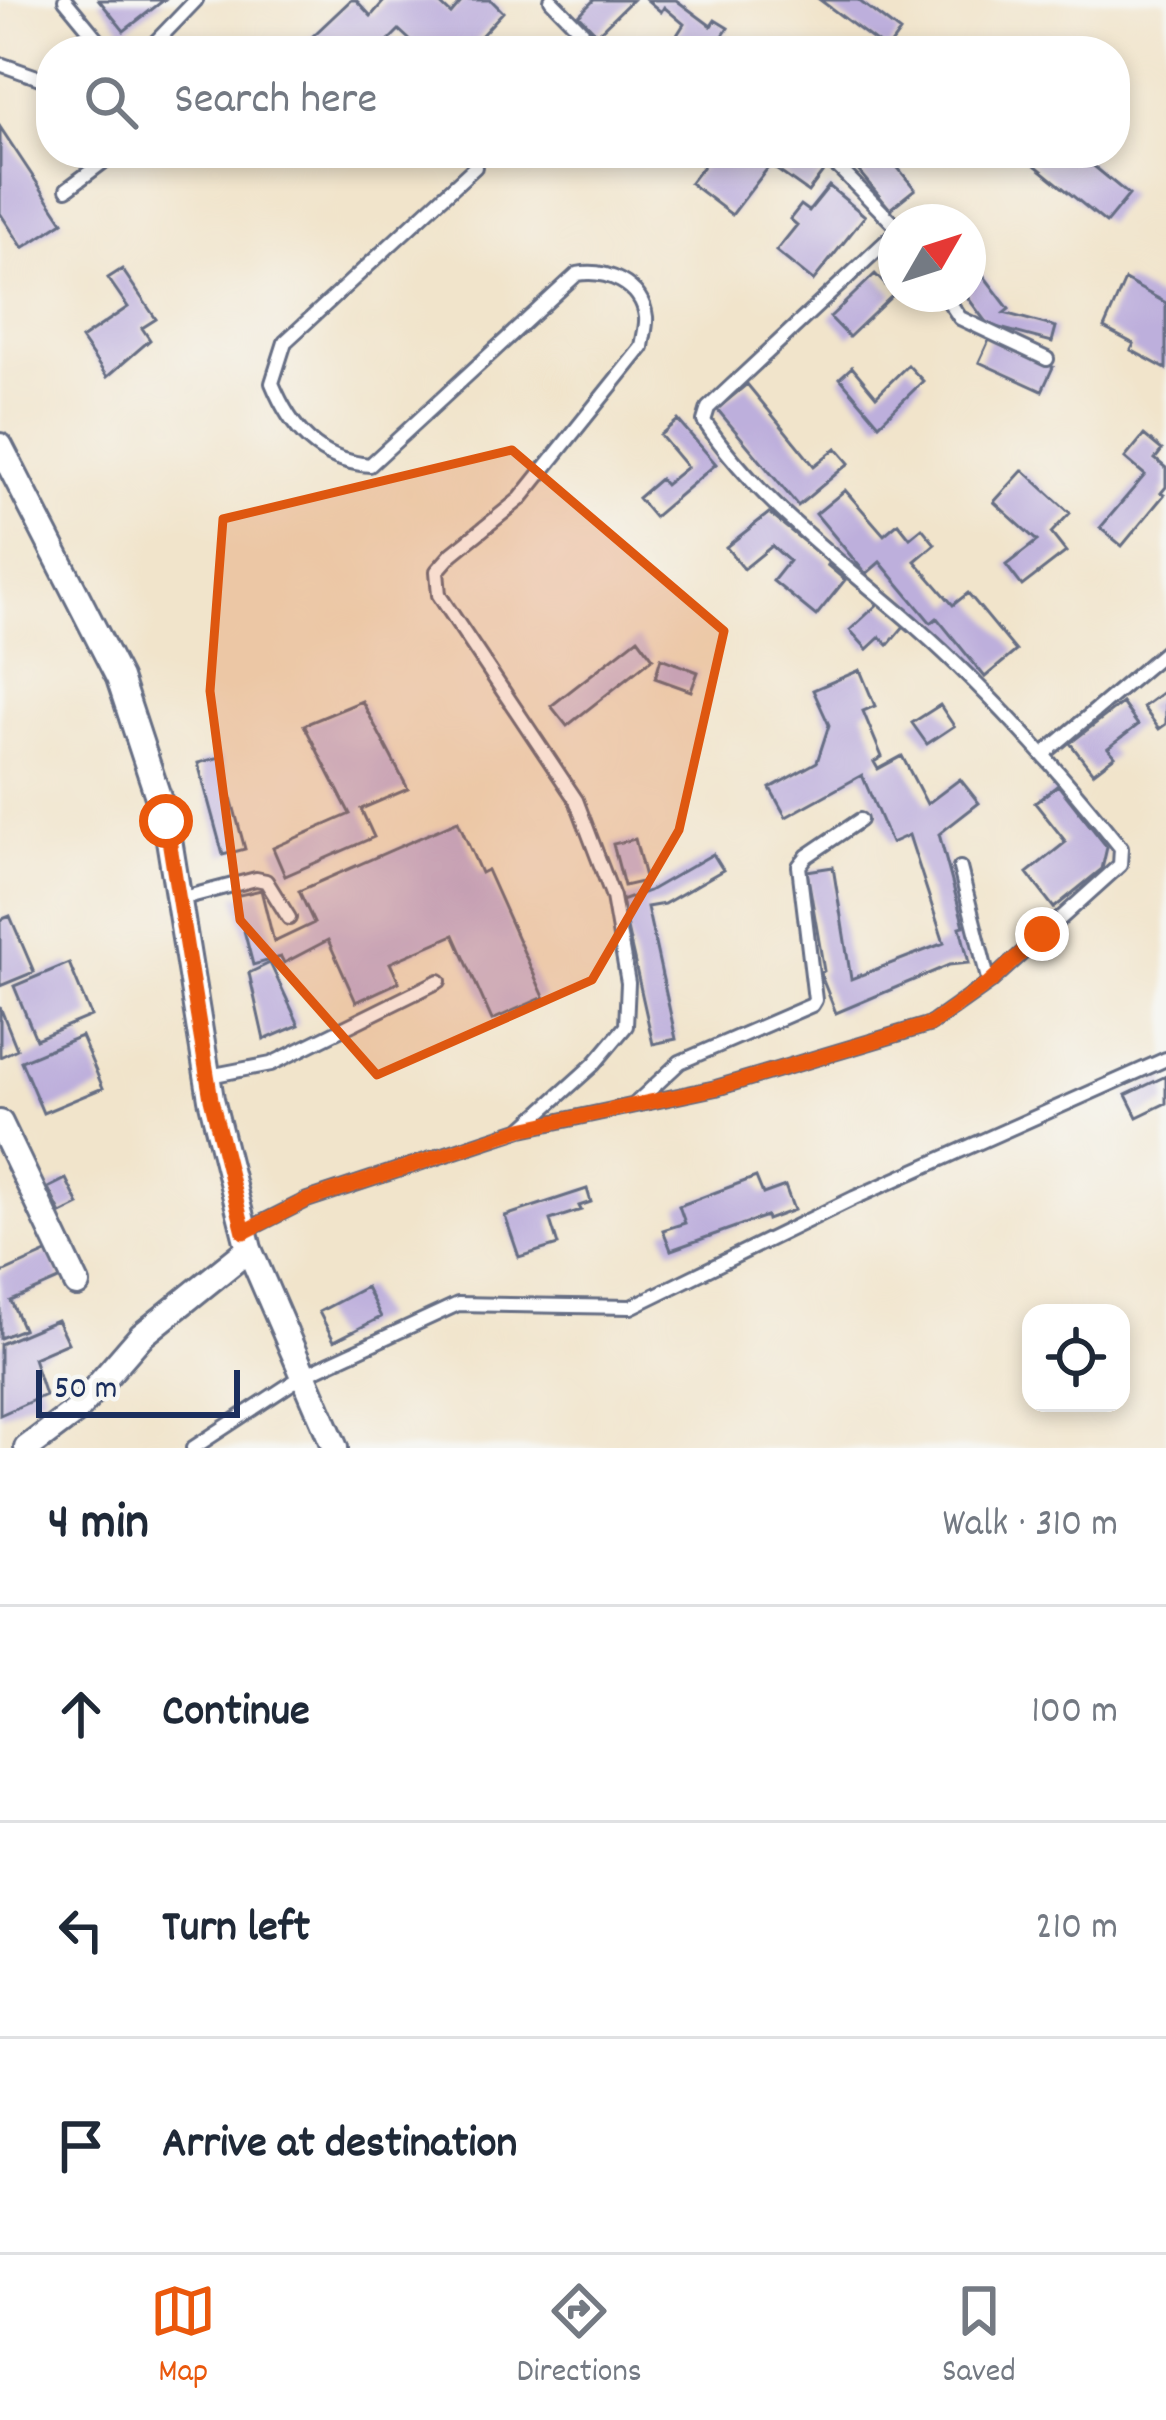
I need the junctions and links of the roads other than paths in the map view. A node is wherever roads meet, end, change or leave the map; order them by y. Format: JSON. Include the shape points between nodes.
{"nodes":[{"id":1,"x":65,"y":0,"type":"edge"},
{"id":2,"x":196,"y":0,"type":"edge"},
{"id":3,"x":551,"y":0,"type":"edge"},
{"id":4,"x":94,"y":36,"type":"edge"},
{"id":5,"x":161,"y":36,"type":"edge"},
{"id":6,"x":586,"y":36,"type":"edge"},
{"id":7,"x":0,"y":64,"type":"edge"},
{"id":8,"x":36,"y":77,"type":"edge"},
{"id":9,"x":95,"y":168,"type":"edge"},
{"id":10,"x":474,"y":168,"type":"edge"},
{"id":11,"x":839,"y":168,"type":"edge"},
{"id":12,"x":67,"y":189,"type":"dead end"},
{"id":13,"x":878,"y":210,"type":"edge"},
{"id":14,"x":878,"y":246,"type":"edge"},
{"id":15,"x":955,"y":312,"type":"edge"},
{"id":16,"x":1047,"y":358,"type":"dead end"},
{"id":17,"x":0,"y":446,"type":"edge"},
{"id":18,"x":1166,"y":651,"type":"edge"},
{"id":19,"x":1045,"y":753,"type":"junction"},
{"id":20,"x":860,"y":820,"type":"dead end"},
{"id":21,"x":959,"y":868,"type":"dead end"},
{"id":22,"x":179,"y":899,"type":"junction"},
{"id":23,"x":289,"y":918,"type":"dead end"},
{"id":24,"x":439,"y":981,"type":"dead end"},
{"id":25,"x":989,"y":983,"type":"junction"},
{"id":26,"x":1166,"y":1059,"type":"edge"},
{"id":27,"x":207,"y":1077,"type":"junction"},
{"id":28,"x":633,"y":1106,"type":"junction"},
{"id":29,"x":0,"y":1124,"type":"edge"},
{"id":30,"x":522,"y":1129,"type":"junction"},
{"id":31,"x":246,"y":1240,"type":"junction"},
{"id":32,"x":77,"y":1284,"type":"dead end"},
{"id":33,"x":304,"y":1375,"type":"junction"},
{"id":34,"x":26,"y":1448,"type":"edge"},
{"id":35,"x":193,"y":1448,"type":"edge"},
{"id":36,"x":335,"y":1448,"type":"edge"}],
"edges":[{"from":1,"to":4,"type":"lane"},
{"from":2,"to":5,"type":"lane"},
{"from":3,"to":6,"type":"lane"},
{"from":7,"to":8,"type":"lane"},
{"from":9,"to":12,"type":"lane"},
{"from":10,"to":30,"type":"lane","via":[[284,342],[272,383],[287,418],[317,446],[370,465],[577,274],[613,276],[646,317],[642,347],[520,499],[437,571],[439,595],[576,800],[613,897],[628,982],[626,1026]]},
{"from":11,"to":13,"type":"lane"},
{"from":14,"to":19,"type":"lane","via":[[708,408],[704,421],[793,524],[918,628]]},
{"from":15,"to":16,"type":"lane"},
{"from":17,"to":22,"type":"street","via":[[119,678],[166,821]]},
{"from":18,"to":19,"type":"lane"},
{"from":19,"to":25,"type":"lane","via":[[1121,848],[1120,865]]},
{"from":20,"to":28,"type":"lane","via":[[799,866],[812,1005],[680,1062]]},
{"from":21,"to":25,"type":"lane"},
{"from":22,"to":23,"type":"lane","via":[[266,880]]},
{"from":22,"to":27,"type":"street"},
{"from":24,"to":27,"type":"lane","via":[[271,1064]]},
{"from":25,"to":28,"type":"lane","via":[[931,1024]]},
{"from":26,"to":33,"type":"lane","via":[[631,1306],[458,1304]]},
{"from":27,"to":31,"type":"street"},
{"from":28,"to":30,"type":"lane"},
{"from":29,"to":32,"type":"street"},
{"from":30,"to":31,"type":"lane","via":[[307,1200]]},
{"from":31,"to":33,"type":"street"},
{"from":31,"to":34,"type":"street","via":[[141,1336],[75,1412]]},
{"from":33,"to":35,"type":"lane"},
{"from":33,"to":36,"type":"street"}]}
